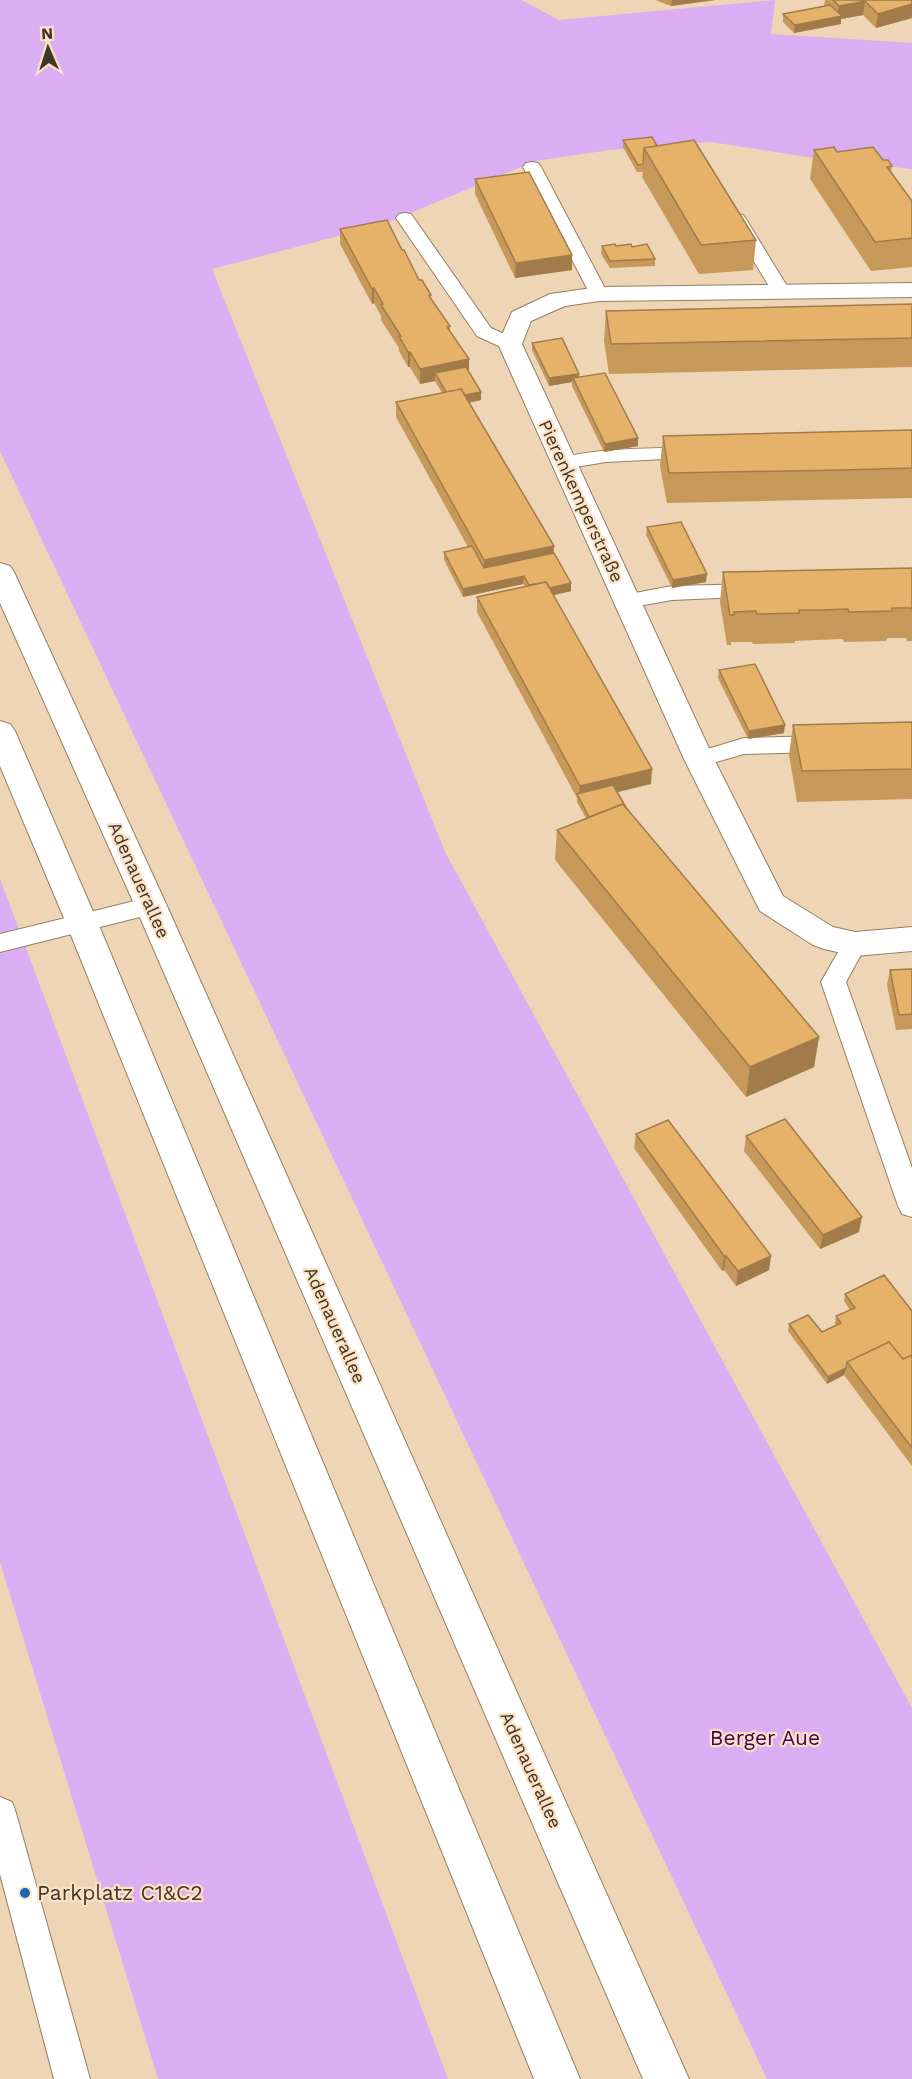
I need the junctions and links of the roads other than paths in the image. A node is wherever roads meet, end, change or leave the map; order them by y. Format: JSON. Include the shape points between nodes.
{"nodes":[{"id":1,"x":532,"y":167,"type":"dead end"},
{"id":2,"x":726,"y":200,"type":"edge"},
{"id":3,"x":405,"y":218,"type":"dead end"},
{"id":4,"x":912,"y":290,"type":"edge"},
{"id":5,"x":781,"y":291,"type":"junction"},
{"id":6,"x":599,"y":294,"type":"junction"},
{"id":7,"x":510,"y":344,"type":"junction"},
{"id":8,"x":712,"y":453,"type":"edge"},
{"id":9,"x":562,"y":463,"type":"junction"},
{"id":10,"x":0,"y":572,"type":"edge"},
{"id":11,"x":780,"y":590,"type":"edge"},
{"id":12,"x":627,"y":601,"type":"junction"},
{"id":13,"x":0,"y":731,"type":"edge"},
{"id":14,"x":845,"y":743,"type":"edge"},
{"id":15,"x":699,"y":759,"type":"junction"},
{"id":16,"x":151,"y":906,"type":"junction"},
{"id":17,"x":82,"y":923,"type":"junction"},
{"id":18,"x":912,"y":939,"type":"edge"},
{"id":19,"x":0,"y":943,"type":"edge"},
{"id":20,"x":855,"y":944,"type":"junction"},
{"id":21,"x":912,"y":1206,"type":"edge"},
{"id":22,"x":0,"y":1813,"type":"edge"},
{"id":23,"x":72,"y":2079,"type":"edge"},
{"id":24,"x":557,"y":2079,"type":"edge"},
{"id":25,"x":666,"y":2079,"type":"edge"}],
"edges":[{"from":1,"to":6,"type":"lane"},
{"from":2,"to":5,"type":"lane"},
{"from":3,"to":7,"type":"lane","via":[[484,332]]},
{"from":4,"to":5,"type":"main road"},
{"from":5,"to":6,"type":"main road"},
{"from":6,"to":7,"type":"main road","via":[[559,299],[521,316]]},
{"from":7,"to":9,"type":"main road","name":"Pierenkemperstraße"},
{"from":8,"to":9,"type":"lane","via":[[606,456]]},
{"from":9,"to":12,"type":"main road","name":"Pierenkemperstraße"},
{"from":10,"to":16,"type":"main road","name":"Adenauerallee"},
{"from":11,"to":12,"type":"lane","via":[[672,594]]},
{"from":12,"to":15,"type":"main road","name":"Pierenkemperstraße"},
{"from":13,"to":17,"type":"main road"},
{"from":14,"to":15,"type":"lane","via":[[744,746]]},
{"from":15,"to":20,"type":"main road","name":"Pierenkemperstraße","via":[[771,903],[824,937]]},
{"from":16,"to":17,"type":"lane"},
{"from":16,"to":25,"type":"main road","name":"Adenauerallee"},
{"from":17,"to":19,"type":"lane"},
{"from":17,"to":24,"type":"main road"},
{"from":18,"to":20,"type":"main road","name":"Pierenkemperstraße"},
{"from":20,"to":21,"type":"lane","via":[[833,982]]},
{"from":22,"to":23,"type":"lane"}]}
